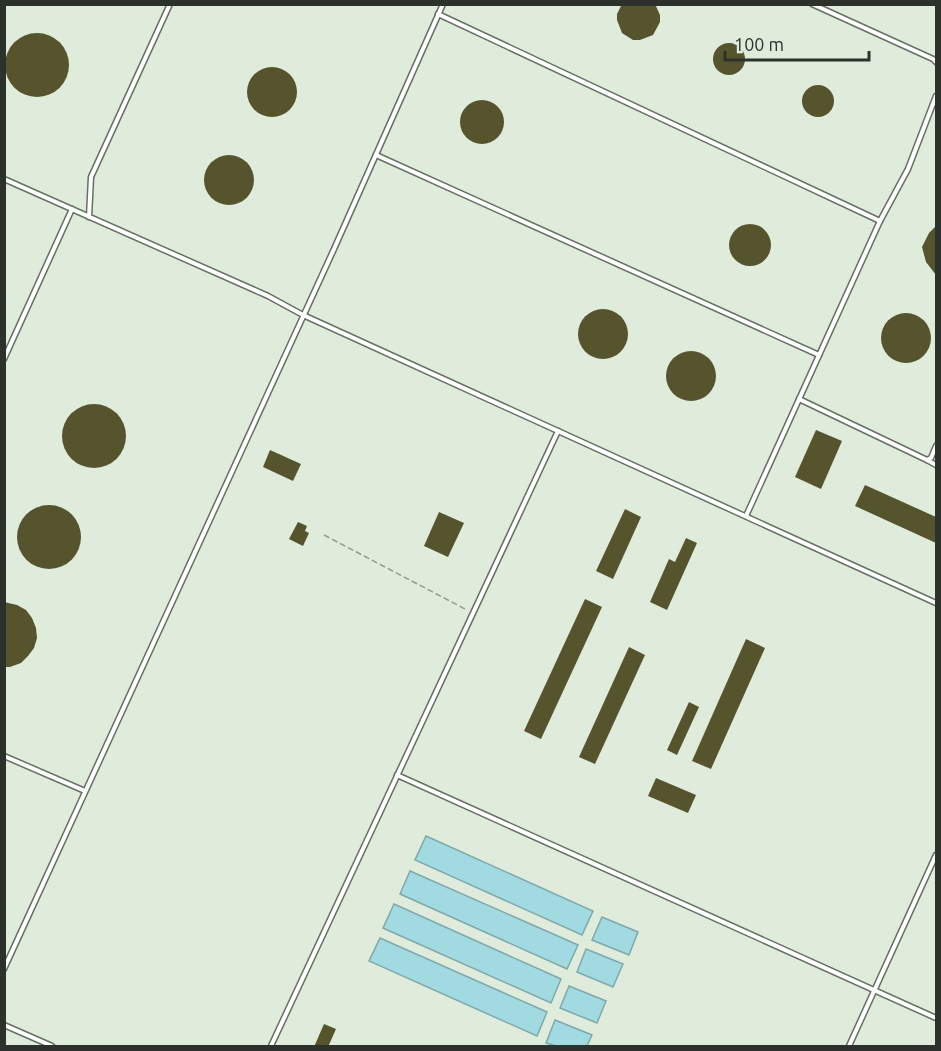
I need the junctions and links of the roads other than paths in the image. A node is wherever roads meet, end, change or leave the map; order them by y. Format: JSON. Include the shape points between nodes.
{"nodes":[{"id":1,"x":170,"y":4,"type":"edge"},
{"id":2,"x":442,"y":4,"type":"edge"},
{"id":3,"x":812,"y":4,"type":"edge"},
{"id":4,"x":438,"y":14,"type":"junction"},
{"id":5,"x":936,"y":62,"type":"edge"},
{"id":6,"x":936,"y":96,"type":"edge"},
{"id":7,"x":376,"y":155,"type":"junction"},
{"id":8,"x":4,"y":179,"type":"edge"},
{"id":9,"x":72,"y":209,"type":"junction"},
{"id":10,"x":89,"y":217,"type":"junction"},
{"id":11,"x":880,"y":220,"type":"junction"},
{"id":12,"x":303,"y":315,"type":"junction"},
{"id":13,"x":819,"y":355,"type":"junction"},
{"id":14,"x":4,"y":358,"type":"edge"},
{"id":15,"x":799,"y":399,"type":"junction"},
{"id":16,"x":558,"y":431,"type":"junction"},
{"id":17,"x":936,"y":446,"type":"edge"},
{"id":18,"x":927,"y":460,"type":"junction"},
{"id":19,"x":936,"y":465,"type":"edge"},
{"id":20,"x":746,"y":516,"type":"junction"},
{"id":21,"x":936,"y":603,"type":"edge"},
{"id":22,"x":4,"y":756,"type":"edge"},
{"id":23,"x":397,"y":775,"type":"junction"},
{"id":24,"x":85,"y":791,"type":"junction"},
{"id":25,"x":936,"y":855,"type":"edge"},
{"id":26,"x":4,"y":969,"type":"edge"},
{"id":27,"x":875,"y":989,"type":"junction"},
{"id":28,"x":936,"y":1018,"type":"edge"},
{"id":29,"x":4,"y":1025,"type":"edge"},
{"id":30,"x":52,"y":1047,"type":"edge"},
{"id":31,"x":271,"y":1047,"type":"edge"},
{"id":32,"x":849,"y":1047,"type":"edge"}],
"edges":[{"from":1,"to":10,"type":"lane","via":[[91,177]]},
{"from":2,"to":4,"type":"lane"},
{"from":3,"to":5,"type":"lane"},
{"from":4,"to":7,"type":"lane"},
{"from":4,"to":11,"type":"lane"},
{"from":6,"to":11,"type":"lane","via":[[908,170]]},
{"from":7,"to":12,"type":"lane"},
{"from":7,"to":13,"type":"lane"},
{"from":8,"to":9,"type":"lane"},
{"from":9,"to":10,"type":"lane"},
{"from":9,"to":14,"type":"lane"},
{"from":10,"to":12,"type":"lane"},
{"from":11,"to":13,"type":"lane"},
{"from":12,"to":16,"type":"lane"},
{"from":12,"to":24,"type":"lane"},
{"from":13,"to":15,"type":"lane"},
{"from":15,"to":18,"type":"lane"},
{"from":15,"to":20,"type":"lane"},
{"from":16,"to":20,"type":"lane"},
{"from":16,"to":23,"type":"lane"},
{"from":17,"to":18,"type":"lane"},
{"from":18,"to":19,"type":"lane"},
{"from":20,"to":21,"type":"lane"},
{"from":22,"to":24,"type":"lane"},
{"from":23,"to":27,"type":"lane"},
{"from":23,"to":31,"type":"lane"},
{"from":24,"to":26,"type":"lane"},
{"from":25,"to":27,"type":"lane"},
{"from":27,"to":28,"type":"lane"},
{"from":27,"to":32,"type":"lane"},
{"from":29,"to":30,"type":"lane"}]}
